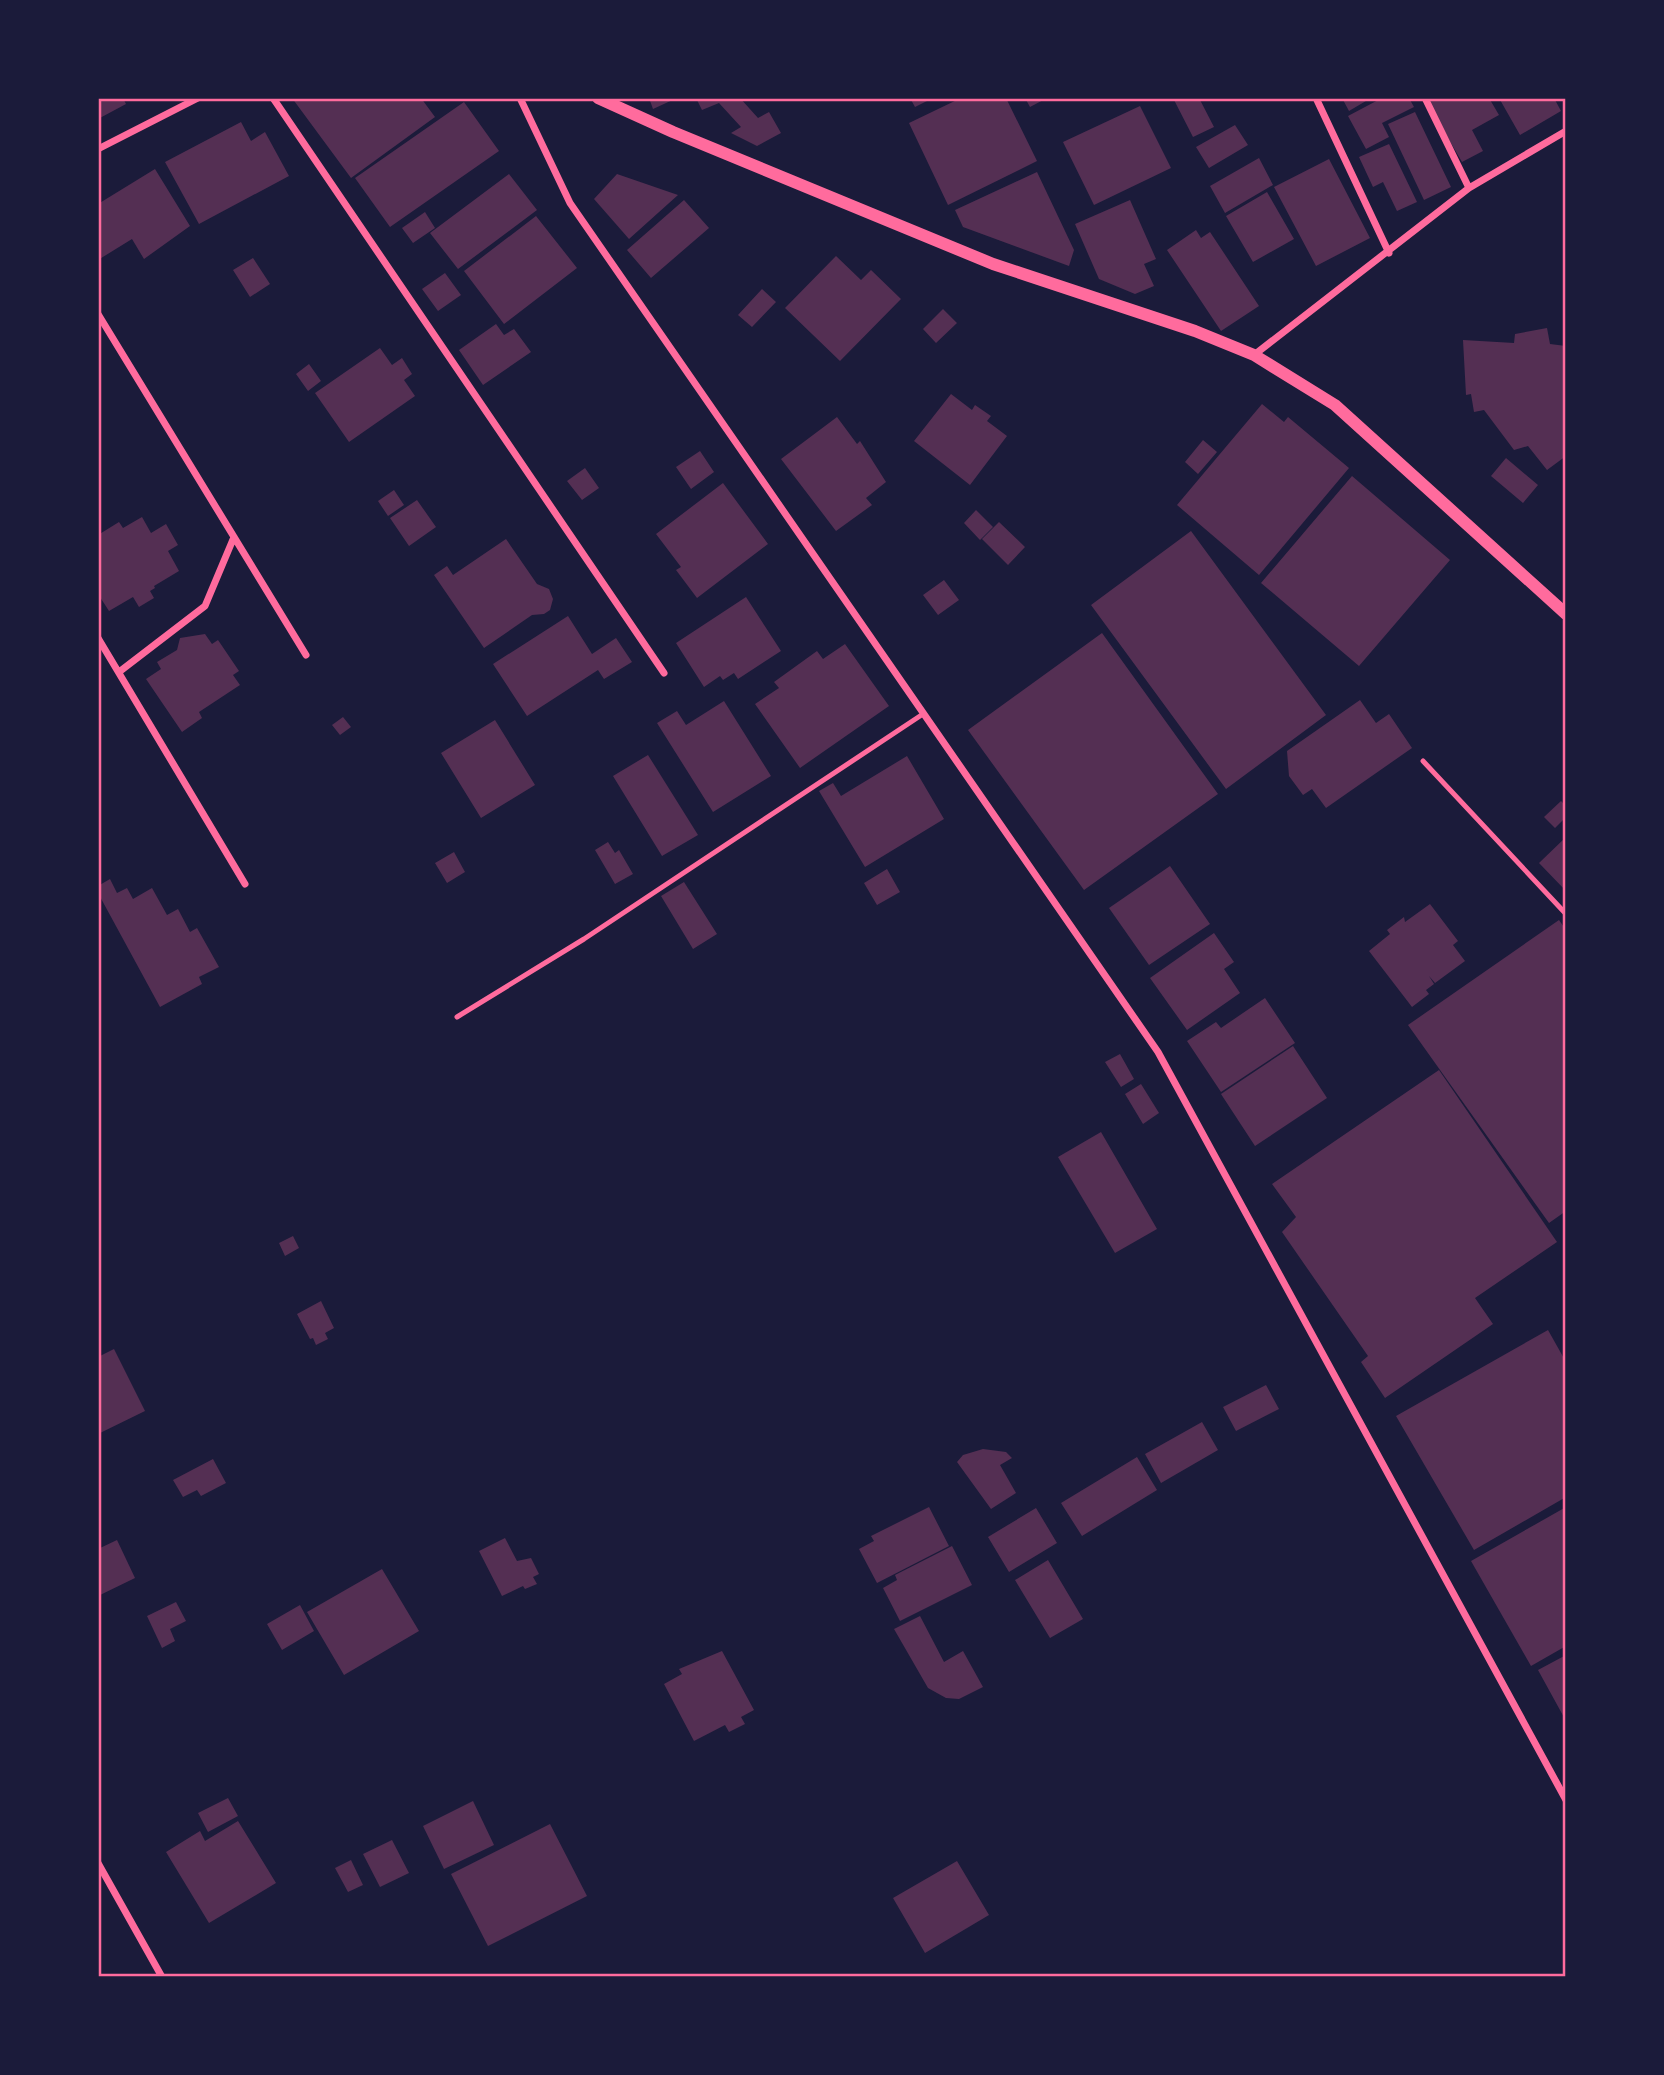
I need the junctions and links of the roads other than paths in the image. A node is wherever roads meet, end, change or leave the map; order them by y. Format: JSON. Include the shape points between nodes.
{"nodes":[{"id":1,"x":198,"y":98,"type":"edge"},
{"id":2,"x":273,"y":98,"type":"edge"},
{"id":3,"x":520,"y":98,"type":"edge"},
{"id":4,"x":598,"y":98,"type":"edge"},
{"id":5,"x":1316,"y":98,"type":"edge"},
{"id":6,"x":1424,"y":98,"type":"edge"},
{"id":7,"x":1566,"y":131,"type":"edge"},
{"id":8,"x":98,"y":149,"type":"edge"},
{"id":9,"x":1469,"y":188,"type":"junction"},
{"id":10,"x":1389,"y":253,"type":"junction"},
{"id":11,"x":98,"y":314,"type":"edge"},
{"id":12,"x":1254,"y":355,"type":"junction"},
{"id":13,"x":234,"y":537,"type":"junction"},
{"id":14,"x":1566,"y":614,"type":"edge"},
{"id":15,"x":98,"y":638,"type":"edge"},
{"id":16,"x":306,"y":654,"type":"dead end"},
{"id":17,"x":119,"y":672,"type":"junction"},
{"id":18,"x":664,"y":673,"type":"dead end"},
{"id":19,"x":923,"y":714,"type":"junction"},
{"id":20,"x":1423,"y":761,"type":"dead end"},
{"id":21,"x":245,"y":884,"type":"dead end"},
{"id":22,"x":1566,"y":914,"type":"edge"},
{"id":23,"x":457,"y":1017,"type":"dead end"},
{"id":24,"x":1566,"y":1800,"type":"edge"},
{"id":25,"x":98,"y":1863,"type":"edge"},
{"id":26,"x":162,"y":1977,"type":"edge"}],
"edges":[{"from":1,"to":8,"type":"street"},
{"from":2,"to":18,"type":"street"},
{"from":3,"to":19,"type":"street","via":[[570,203]]},
{"from":4,"to":12,"type":"street","via":[[993,264]]},
{"from":5,"to":10,"type":"street"},
{"from":6,"to":9,"type":"street"},
{"from":7,"to":9,"type":"street"},
{"from":9,"to":10,"type":"street"},
{"from":10,"to":12,"type":"street"},
{"from":11,"to":13,"type":"street"},
{"from":12,"to":14,"type":"street","via":[[1335,405]]},
{"from":13,"to":16,"type":"street"},
{"from":13,"to":17,"type":"street","via":[[205,606]]},
{"from":15,"to":17,"type":"street"},
{"from":17,"to":21,"type":"street"},
{"from":19,"to":23,"type":"lane","via":[[584,940]]},
{"from":19,"to":24,"type":"street","via":[[1158,1052]]},
{"from":20,"to":22,"type":"lane"},
{"from":25,"to":26,"type":"street"}]}
